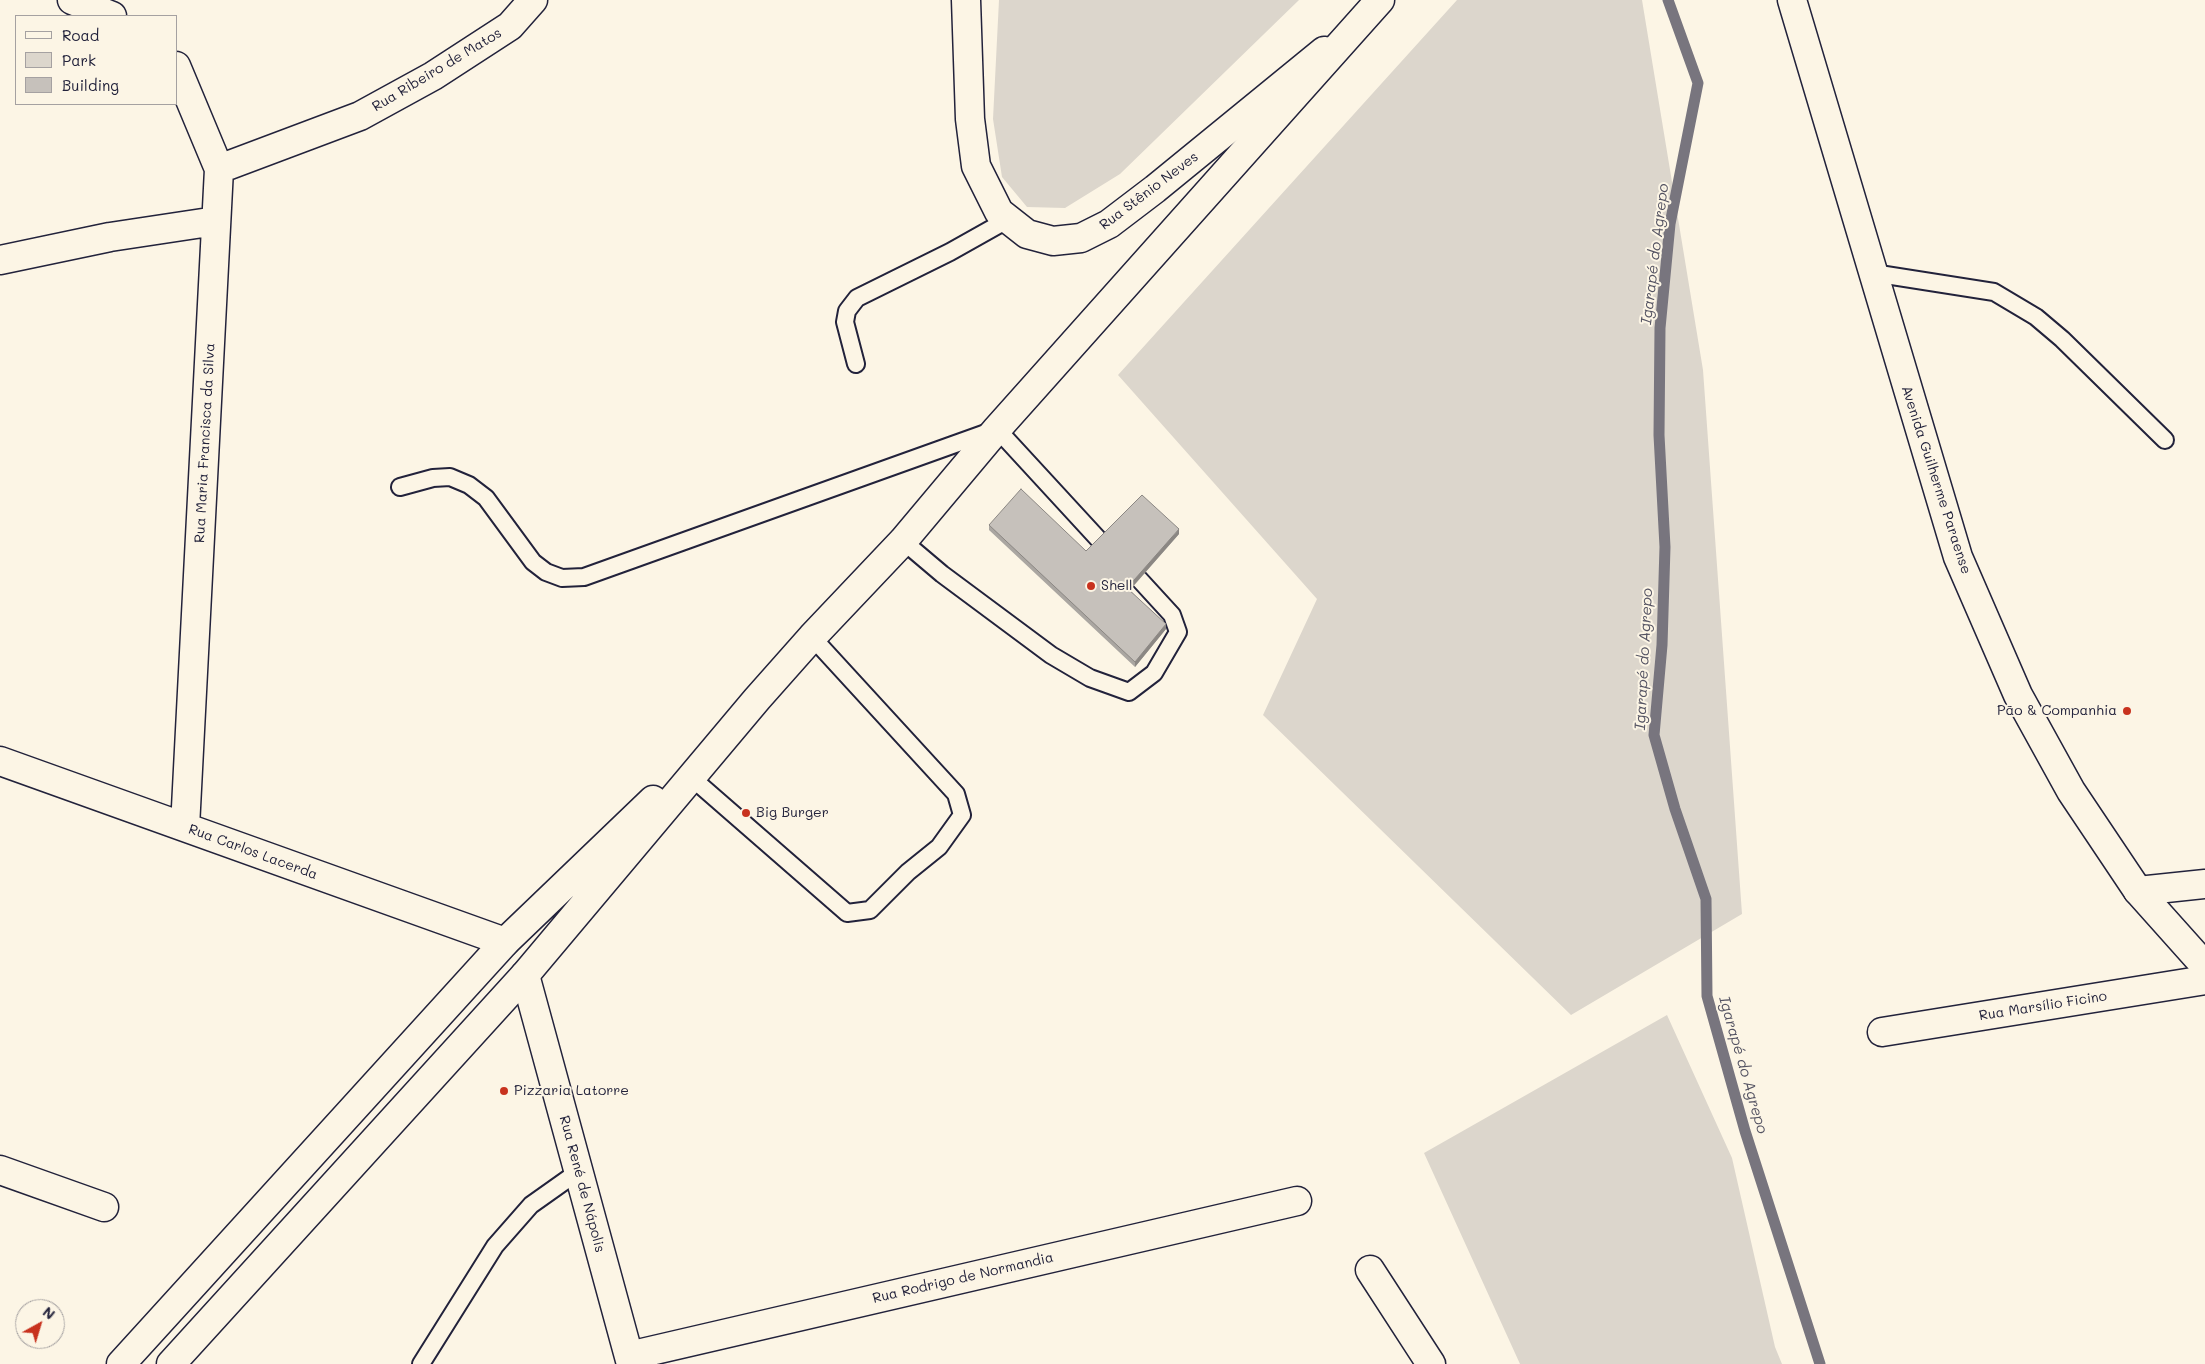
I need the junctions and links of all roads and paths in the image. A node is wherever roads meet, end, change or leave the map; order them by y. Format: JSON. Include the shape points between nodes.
{"nodes":[{"id":1,"x":72,"y":0,"type":"edge"},
{"id":2,"x":533,"y":0,"type":"edge"},
{"id":3,"x":966,"y":0,"type":"edge"},
{"id":4,"x":1380,"y":0,"type":"edge"},
{"id":5,"x":1792,"y":0,"type":"edge"},
{"id":6,"x":110,"y":15,"type":"edge"},
{"id":7,"x":1361,"y":20,"type":"junction"},
{"id":8,"x":178,"y":71,"type":"edge"},
{"id":9,"x":219,"y":169,"type":"junction"},
{"id":10,"x":1007,"y":220,"type":"junction"},
{"id":11,"x":216,"y":221,"type":"junction"},
{"id":12,"x":0,"y":260,"type":"edge"},
{"id":13,"x":1873,"y":273,"type":"junction"},
{"id":14,"x":856,"y":364,"type":"dead end"},
{"id":15,"x":998,"y":429,"type":"junction"},
{"id":16,"x":2165,"y":440,"type":"dead end"},
{"id":17,"x":400,"y":487,"type":"dead end"},
{"id":18,"x":903,"y":541,"type":"junction"},
{"id":19,"x":1101,"y":542,"type":"edge"},
{"id":20,"x":1139,"y":580,"type":"edge"},
{"id":21,"x":812,"y":637,"type":"junction"},
{"id":22,"x":757,"y":699,"type":"junction"},
{"id":23,"x":0,"y":762,"type":"edge"},
{"id":24,"x":692,"y":778,"type":"junction"},
{"id":25,"x":185,"y":827,"type":"junction"},
{"id":26,"x":2205,"y":884,"type":"edge"},
{"id":27,"x":2138,"y":891,"type":"junction"},
{"id":28,"x":505,"y":942,"type":"junction"},
{"id":29,"x":2205,"y":966,"type":"edge"},
{"id":30,"x":525,"y":975,"type":"junction"},
{"id":31,"x":2205,"y":980,"type":"edge"},
{"id":32,"x":1882,"y":1032,"type":"dead end"},
{"id":33,"x":0,"y":1170,"type":"edge"},
{"id":34,"x":579,"y":1171,"type":"junction"},
{"id":35,"x":1297,"y":1201,"type":"dead end"},
{"id":36,"x":104,"y":1207,"type":"dead end"},
{"id":37,"x":1370,"y":1270,"type":"dead end"},
{"id":38,"x":630,"y":1360,"type":"edge"},
{"id":39,"x":121,"y":1364,"type":"edge"},
{"id":40,"x":170,"y":1364,"type":"edge"},
{"id":41,"x":421,"y":1364,"type":"edge"},
{"id":42,"x":1431,"y":1364,"type":"edge"}],
"edges":[{"from":1,"to":6,"type":"street"},
{"from":2,"to":9,"type":"street","name":"Rua Ribeiro de Matos","via":[[510,26],[433,76],[360,116]]},
{"from":3,"to":10,"type":"street","name":"Rua Stênio Neves","via":[[970,119],[976,166],[999,212]]},
{"from":4,"to":7,"type":"street"},
{"from":5,"to":13,"type":"street","name":"Avenida Guilherme Paraense"},
{"from":7,"to":10,"type":"street","name":"Rua Stênio Neves","via":[[1109,224],[1081,238],[1053,241],[1026,234]]},
{"from":7,"to":15,"type":"street"},
{"from":8,"to":9,"type":"street","name":"Rua Maria Francisca da Silva"},
{"from":9,"to":11,"type":"street","name":"Rua Maria Francisca da Silva"},
{"from":10,"to":14,"type":"lane","via":[[857,298],[847,311],[845,322]]},
{"from":11,"to":12,"type":"street","via":[[110,237]]},
{"from":11,"to":25,"type":"street","name":"Rua Maria Francisca da Silva"},
{"from":13,"to":16,"type":"lane","via":[[1994,292],[2036,317],[2062,339]]},
{"from":13,"to":27,"type":"street","name":"Avenida Guilherme Paraense","via":[[1958,557],[2018,696],[2071,791]]},
{"from":15,"to":17,"type":"lane","via":[[584,577],[562,578],[533,562],[486,498],[469,484],[450,477]]},
{"from":15,"to":18,"type":"street"},
{"from":15,"to":19,"type":"lane"},
{"from":18,"to":20,"type":"lane","via":[[1051,655],[1090,678],[1129,692],[1154,673],[1178,632],[1172,615]]},
{"from":18,"to":21,"type":"street"},
{"from":21,"to":22,"type":"street"},
{"from":21,"to":24,"type":"lane","via":[[956,794],[962,815],[939,847],[870,910],[847,913]]},
{"from":22,"to":24,"type":"street"},
{"from":22,"to":28,"type":"street"},
{"from":23,"to":25,"type":"street","name":"Rua Carlos Lacerda"},
{"from":24,"to":30,"type":"street"},
{"from":25,"to":28,"type":"street","name":"Rua Carlos Lacerda"},
{"from":26,"to":27,"type":"street"},
{"from":27,"to":29,"type":"street","name":"Avenida Guilherme Paraense"},
{"from":28,"to":39,"type":"street"},
{"from":30,"to":34,"type":"street","name":"Rua René de Nápolis"},
{"from":30,"to":40,"type":"street"},
{"from":31,"to":32,"type":"street","name":"Rua Marsílio Ficino"},
{"from":33,"to":36,"type":"street"},
{"from":34,"to":38,"type":"street","name":"Rua René de Nápolis"},
{"from":34,"to":41,"type":"lane","via":[[531,1205],[495,1246]]},
{"from":35,"to":38,"type":"street","name":"Rua Rodrigo de Normandia"},
{"from":37,"to":42,"type":"street"}]}
